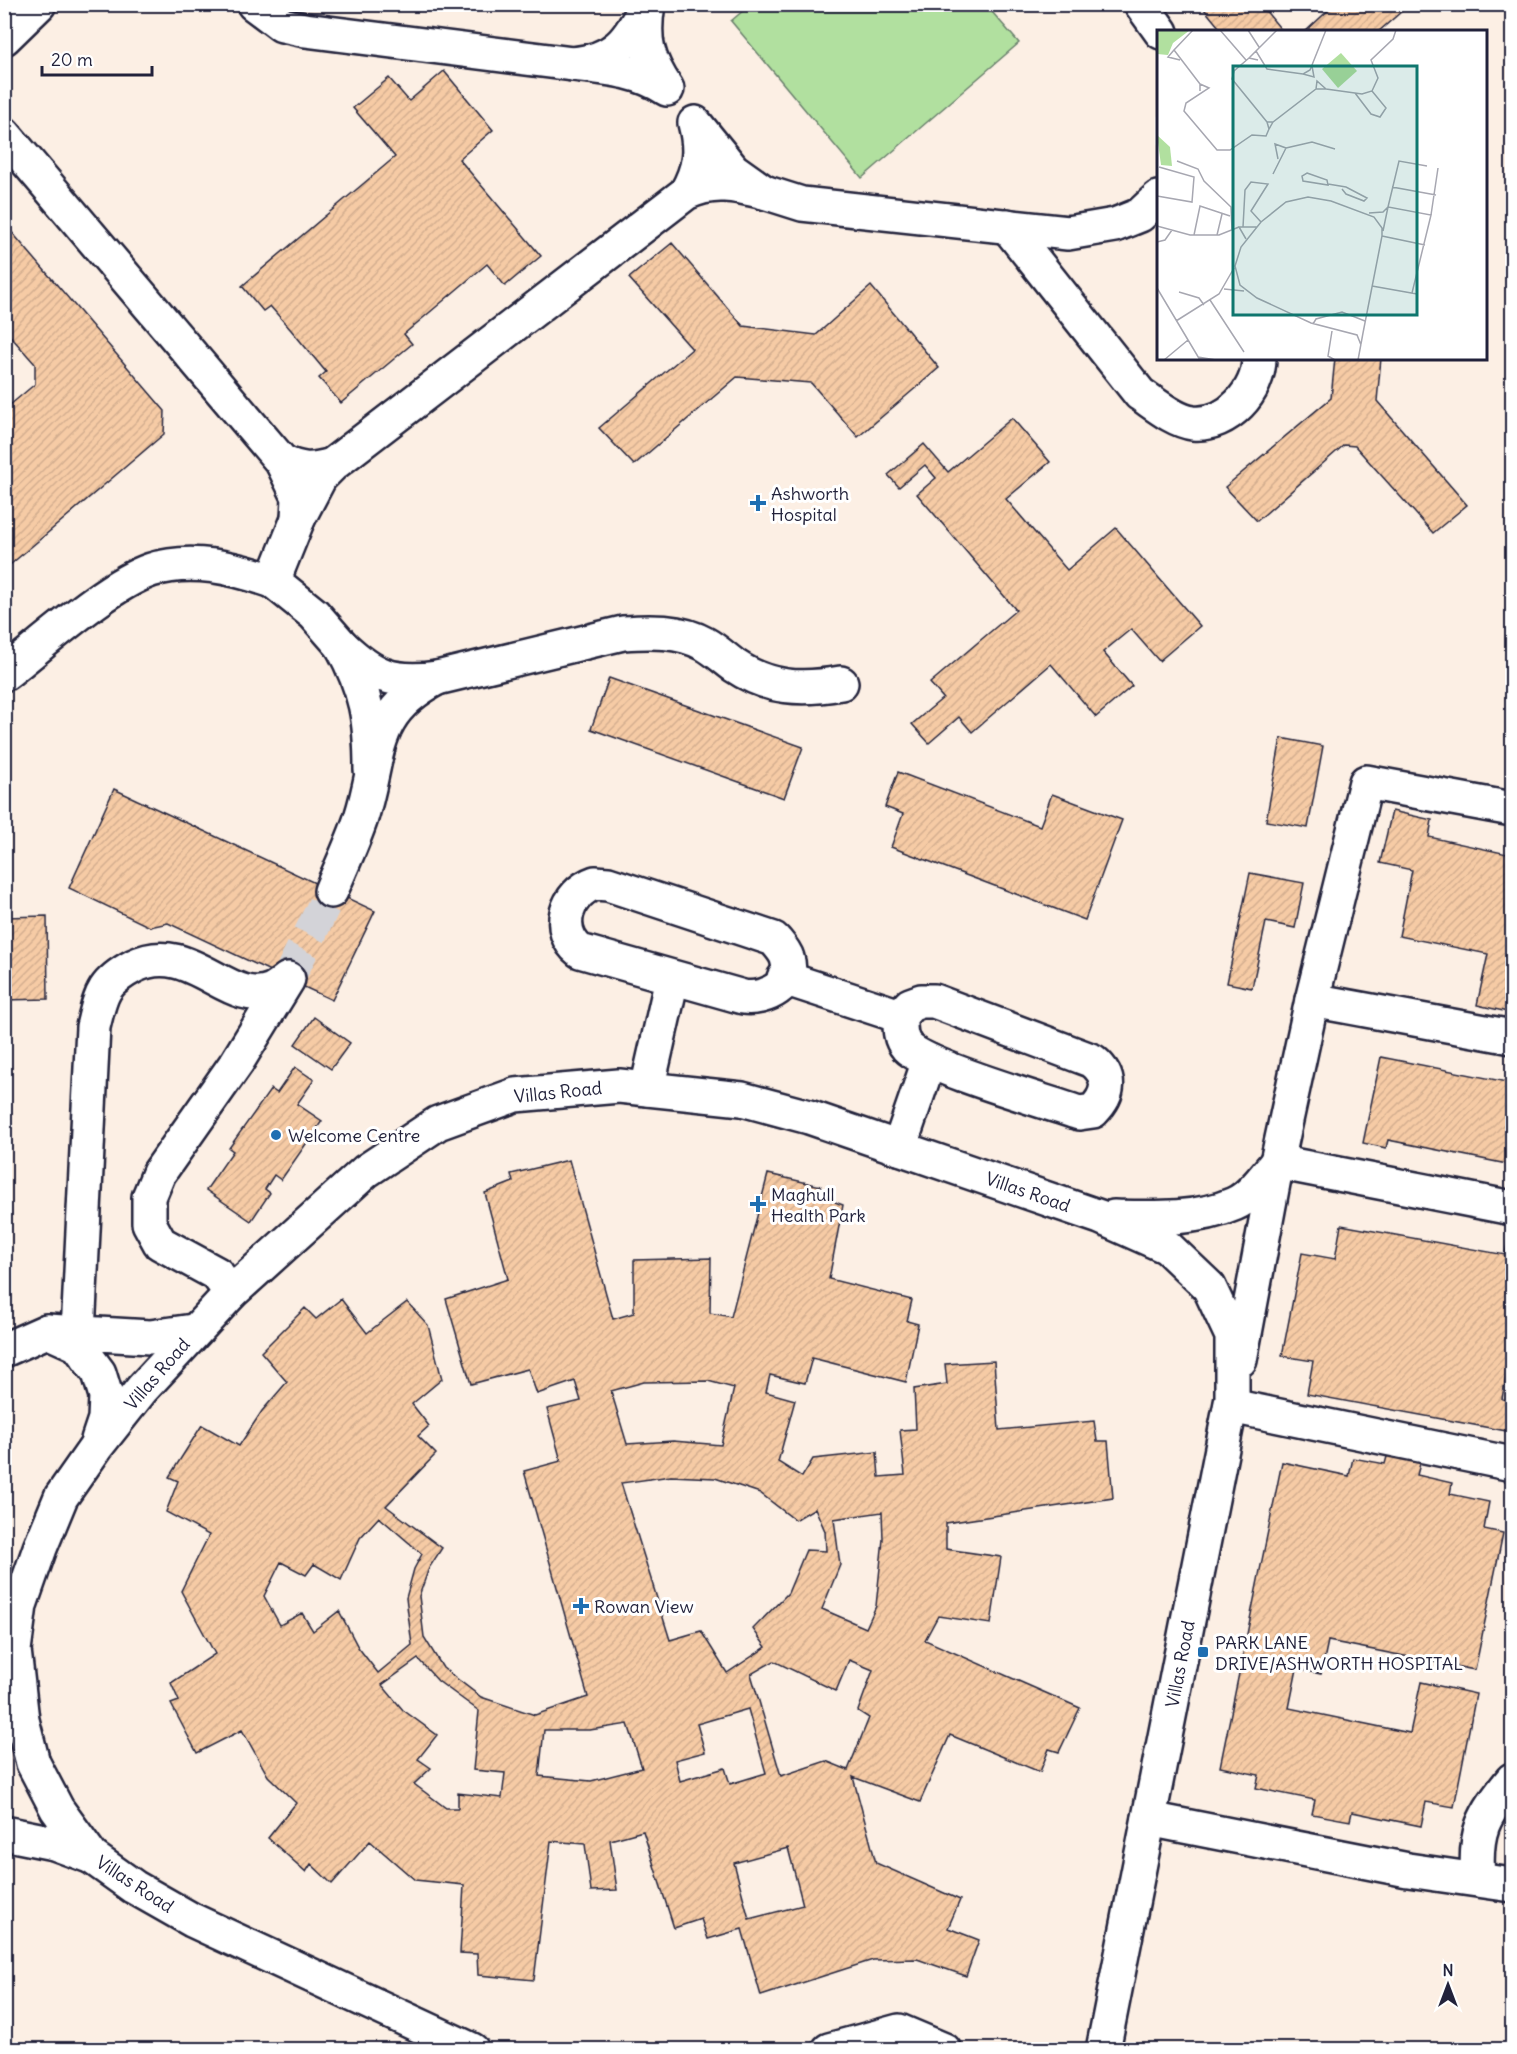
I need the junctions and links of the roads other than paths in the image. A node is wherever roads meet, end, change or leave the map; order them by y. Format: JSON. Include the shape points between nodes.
{"nodes":[{"id":1,"x":39,"y":4,"type":"edge"},
{"id":2,"x":254,"y":4,"type":"edge"},
{"id":3,"x":647,"y":4,"type":"edge"},
{"id":4,"x":1141,"y":4,"type":"edge"},
{"id":5,"x":1160,"y":30,"type":"edge"},
{"id":6,"x":4,"y":38,"type":"edge"},
{"id":7,"x":573,"y":64,"type":"junction"},
{"id":8,"x":667,"y":89,"type":"junction"},
{"id":9,"x":695,"y":123,"type":"junction"},
{"id":10,"x":4,"y":135,"type":"edge"},
{"id":11,"x":764,"y":192,"type":"junction"},
{"id":12,"x":686,"y":193,"type":"junction"},
{"id":13,"x":1155,"y":209,"type":"edge"},
{"id":14,"x":1007,"y":226,"type":"junction"},
{"id":15,"x":1259,"y":360,"type":"edge"},
{"id":16,"x":282,"y":462,"type":"junction"},
{"id":17,"x":332,"y":465,"type":"junction"},
{"id":18,"x":298,"y":519,"type":"junction"},
{"id":19,"x":273,"y":580,"type":"junction"},
{"id":20,"x":342,"y":645,"type":"junction"},
{"id":21,"x":4,"y":674,"type":"edge"},
{"id":22,"x":436,"y":678,"type":"junction"},
{"id":23,"x":841,"y":682,"type":"dead end"},
{"id":24,"x":371,"y":770,"type":"junction"},
{"id":25,"x":1512,"y":809,"type":"edge"},
{"id":26,"x":331,"y":891,"type":"tunnel mouth"},
{"id":27,"x":784,"y":978,"type":"junction"},
{"id":28,"x":672,"y":979,"type":"junction"},
{"id":29,"x":230,"y":986,"type":"junction"},
{"id":30,"x":1312,"y":1000,"type":"junction"},
{"id":31,"x":900,"y":1016,"type":"junction"},
{"id":32,"x":1512,"y":1037,"type":"edge"},
{"id":33,"x":929,"y":1061,"type":"junction"},
{"id":34,"x":237,"y":1062,"type":"junction"},
{"id":35,"x":647,"y":1089,"type":"junction"},
{"id":36,"x":898,"y":1148,"type":"junction"},
{"id":37,"x":1277,"y":1162,"type":"junction"},
{"id":38,"x":1512,"y":1208,"type":"edge"},
{"id":39,"x":1100,"y":1217,"type":"junction"},
{"id":40,"x":231,"y":1293,"type":"junction"},
{"id":41,"x":62,"y":1332,"type":"junction"},
{"id":42,"x":193,"y":1332,"type":"junction"},
{"id":43,"x":4,"y":1350,"type":"edge"},
{"id":44,"x":1232,"y":1402,"type":"junction"},
{"id":45,"x":96,"y":1448,"type":"junction"},
{"id":46,"x":1512,"y":1464,"type":"edge"},
{"id":47,"x":9,"y":1664,"type":"edge"},
{"id":48,"x":1512,"y":1780,"type":"edge"},
{"id":49,"x":1149,"y":1819,"type":"junction"},
{"id":50,"x":4,"y":1833,"type":"edge"},
{"id":51,"x":92,"y":1857,"type":"junction"},
{"id":52,"x":1478,"y":1878,"type":"junction"},
{"id":53,"x":1512,"y":1885,"type":"edge"},
{"id":54,"x":472,"y":2049,"type":"edge"},
{"id":55,"x":829,"y":2049,"type":"edge"},
{"id":56,"x":944,"y":2049,"type":"edge"},
{"id":57,"x":1103,"y":2049,"type":"edge"}],
"edges":[{"from":1,"to":6,"type":"street"},
{"from":2,"to":7,"type":"street","via":[[282,25],[305,30]]},
{"from":3,"to":7,"type":"street","via":[[634,32],[608,56]]},
{"from":3,"to":8,"type":"street","via":[[646,45],[652,67]]},
{"from":4,"to":5,"type":"street"},
{"from":7,"to":8,"type":"street","via":[[628,71],[649,77]]},
{"from":8,"to":9,"type":"street"},
{"from":9,"to":11,"type":"street","via":[[733,170]]},
{"from":9,"to":12,"type":"street","via":[[700,157]]},
{"from":10,"to":16,"type":"street"},
{"from":11,"to":12,"type":"street","via":[[719,183],[702,185]]},
{"from":11,"to":14,"type":"street","via":[[802,204]]},
{"from":12,"to":17,"type":"street"},
{"from":13,"to":14,"type":"street","via":[[1089,231],[1068,233]]},
{"from":14,"to":15,"type":"street","via":[[1140,394],[1165,411],[1192,423],[1214,420],[1236,406],[1253,388]]},
{"from":16,"to":17,"type":"street","via":[[298,470]]},
{"from":16,"to":18,"type":"street","via":[[299,497]]},
{"from":17,"to":18,"type":"street","via":[[320,477]]},
{"from":18,"to":19,"type":"street"},
{"from":19,"to":20,"type":"street","via":[[314,614]]},
{"from":19,"to":21,"type":"street","via":[[232,567],[189,564],[152,570],[118,587]]},
{"from":20,"to":22,"type":"street","via":[[375,673],[392,680]]},
{"from":20,"to":24,"type":"street","via":[[367,704]]},
{"from":22,"to":23,"type":"street","via":[[623,633],[654,631],[705,644],[759,680],[784,687]]},
{"from":22,"to":24,"type":"street","via":[[413,690],[393,710],[379,737]]},
{"from":24,"to":26,"type":"street","via":[[361,818]]},
{"from":25,"to":30,"type":"street","via":[[1366,782]]},
{"from":27,"to":28,"type":"street","via":[[772,994],[758,999]]},
{"from":27,"to":28,"type":"street","via":[[788,959],[774,939],[608,884],[585,886],[574,896],[565,922],[571,944],[580,951]]},
{"from":27,"to":31,"type":"street"},
{"from":28,"to":35,"type":"street"},
{"from":29,"to":34,"type":"street","via":[[245,1013],[247,1038]]},
{"from":29,"to":34,"type":"street","via":[[251,992],[271,990],[288,979]]},
{"from":29,"to":41,"type":"street","via":[[176,959],[148,959],[114,976],[101,996],[93,1027]]},
{"from":30,"to":32,"type":"street"},
{"from":30,"to":37,"type":"street"},
{"from":31,"to":33,"type":"street","via":[[900,1034],[905,1045]]},
{"from":31,"to":33,"type":"street","via":[[910,1005],[934,1001],[1093,1061],[1103,1069],[1107,1092],[1093,1111],[1079,1113]]},
{"from":33,"to":36,"type":"street"},
{"from":34,"to":40,"type":"street","via":[[159,1173],[148,1197],[148,1223],[160,1243],[217,1274]]},
{"from":35,"to":36,"type":"street","name":"Villas Road","via":[[742,1099]]},
{"from":35,"to":40,"type":"street","name":"Villas Road","via":[[618,1086],[515,1095],[438,1123],[366,1171]]},
{"from":36,"to":39,"type":"street","name":"Villas Road"},
{"from":37,"to":38,"type":"street"},
{"from":37,"to":39,"type":"street","via":[[1235,1204],[1157,1218]]},
{"from":37,"to":44,"type":"street"},
{"from":39,"to":44,"type":"street","name":"Villas Road","via":[[1167,1247],[1209,1287],[1232,1336]]},
{"from":40,"to":42,"type":"street","name":"Villas Road"},
{"from":41,"to":42,"type":"street","via":[[150,1337]]},
{"from":41,"to":43,"type":"street"},
{"from":41,"to":45,"type":"street","via":[[99,1373],[106,1396],[105,1419]]},
{"from":42,"to":45,"type":"street","name":"Villas Road"},
{"from":44,"to":46,"type":"street"},
{"from":44,"to":49,"type":"street","name":"Villas Road"},
{"from":45,"to":47,"type":"street","name":"Villas Road","via":[[61,1497],[40,1548],[20,1605]]},
{"from":47,"to":51,"type":"street","name":"Villas Road","via":[[33,1762],[57,1809]]},
{"from":48,"to":52,"type":"street","via":[[1480,1827],[1476,1851]]},
{"from":49,"to":52,"type":"street","via":[[1408,1870]]},
{"from":49,"to":57,"type":"street","name":"Villas Road"},
{"from":50,"to":51,"type":"street","via":[[54,1843]]},
{"from":51,"to":54,"type":"street","name":"Villas Road","via":[[192,1920]]},
{"from":52,"to":53,"type":"street"},
{"from":55,"to":56,"type":"street","via":[[899,2031]]}]}
